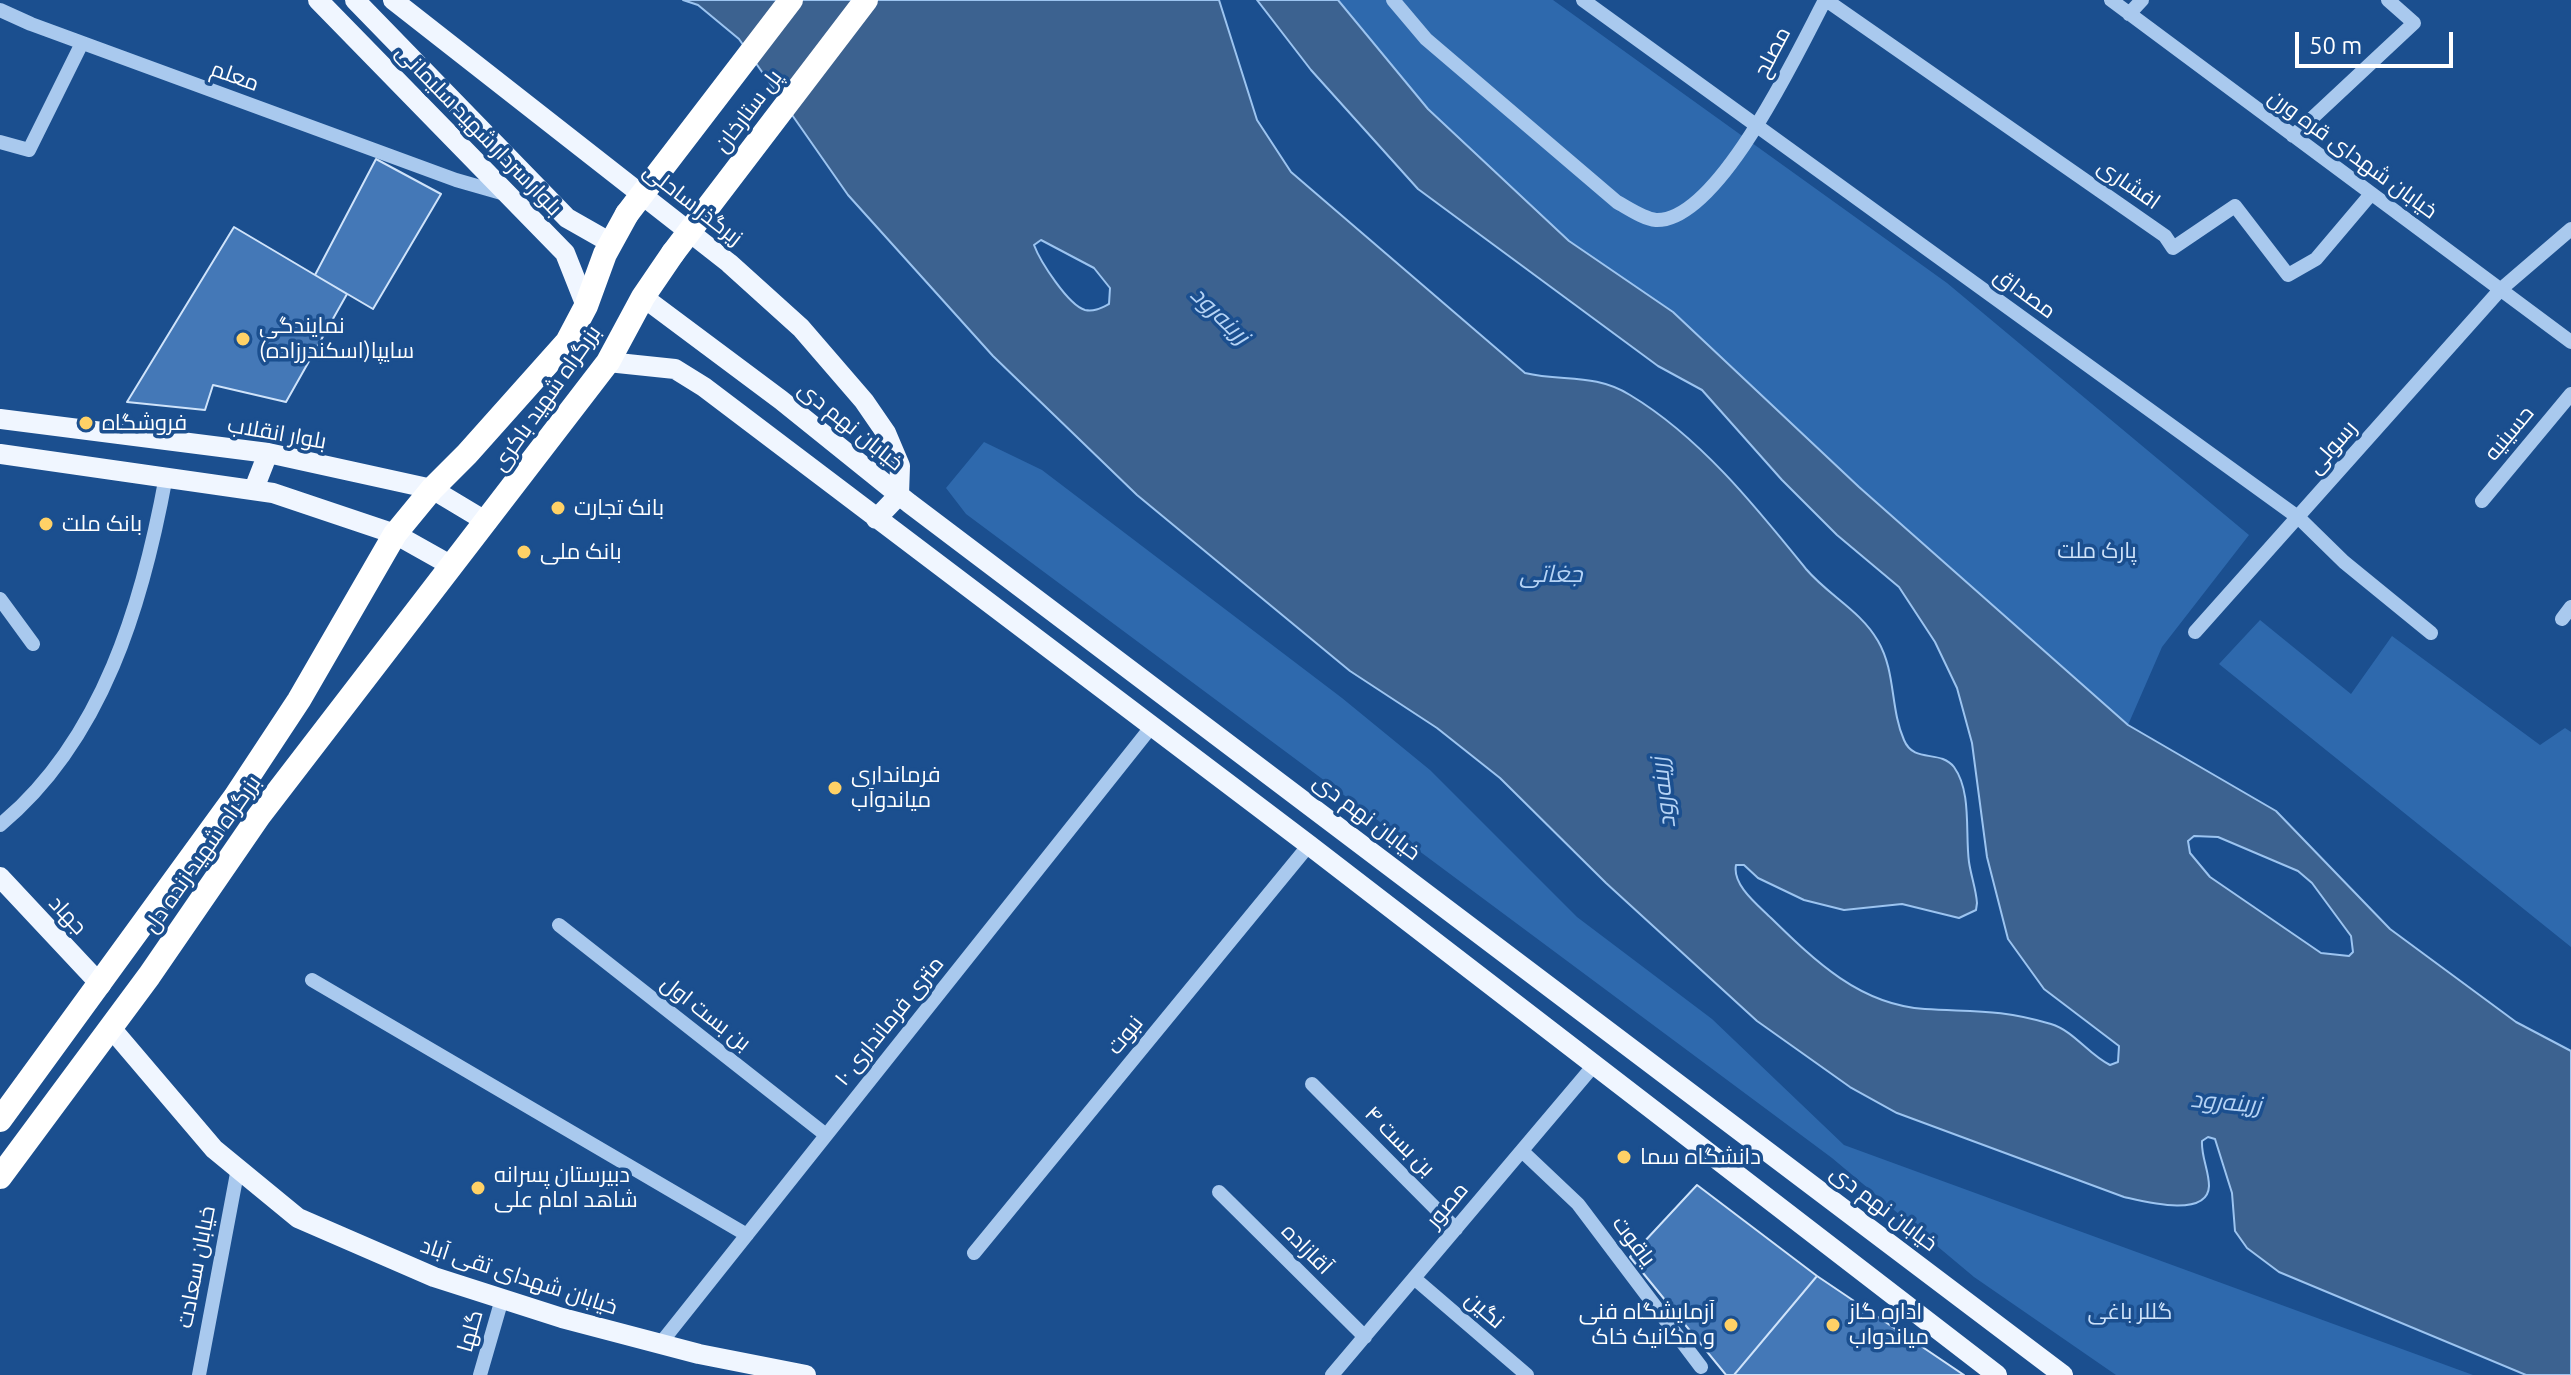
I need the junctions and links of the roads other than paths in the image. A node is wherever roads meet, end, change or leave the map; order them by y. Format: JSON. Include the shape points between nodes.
{"nodes":[{"id":1,"x":318,"y":0,"type":"edge"},
{"id":2,"x":355,"y":0,"type":"edge"},
{"id":3,"x":393,"y":0,"type":"edge"},
{"id":4,"x":791,"y":0,"type":"edge"},
{"id":5,"x":866,"y":0,"type":"edge"},
{"id":6,"x":1393,"y":0,"type":"edge"},
{"id":7,"x":1583,"y":0,"type":"edge"},
{"id":8,"x":1826,"y":0,"type":"edge"},
{"id":9,"x":2111,"y":0,"type":"edge"},
{"id":10,"x":2142,"y":0,"type":"edge"},
{"id":11,"x":2388,"y":0,"type":"edge"},
{"id":12,"x":0,"y":10,"type":"edge"},
{"id":13,"x":2129,"y":14,"type":"junction"},
{"id":14,"x":82,"y":43,"type":"junction"},
{"id":15,"x":472,"y":120,"type":"junction"},
{"id":16,"x":1758,"y":124,"type":"junction"},
{"id":17,"x":2293,"y":136,"type":"junction"},
{"id":18,"x":453,"y":137,"type":"junction"},
{"id":19,"x":0,"y":142,"type":"edge"},
{"id":20,"x":2371,"y":194,"type":"junction"},
{"id":21,"x":509,"y":195,"type":"junction"},
{"id":22,"x":627,"y":214,"type":"joint"},
{"id":23,"x":2571,"y":229,"type":"edge"},
{"id":24,"x":611,"y":243,"type":"junction"},
{"id":25,"x":673,"y":253,"type":"joint"},
{"id":26,"x":2500,"y":290,"type":"junction"},
{"id":27,"x":643,"y":297,"type":"junction"},
{"id":28,"x":586,"y":306,"type":"junction"},
{"id":29,"x":2571,"y":342,"type":"edge"},
{"id":30,"x":608,"y":362,"type":"junction"},
{"id":31,"x":2571,"y":394,"type":"edge"},
{"id":32,"x":0,"y":419,"type":"edge"},
{"id":33,"x":268,"y":453,"type":"junction"},
{"id":34,"x":0,"y":454,"type":"edge"},
{"id":35,"x":166,"y":476,"type":"junction"},
{"id":36,"x":254,"y":489,"type":"junction"},
{"id":37,"x":432,"y":489,"type":"junction"},
{"id":38,"x":899,"y":495,"type":"junction"},
{"id":39,"x":2482,"y":501,"type":"dead end"},
{"id":40,"x":2299,"y":518,"type":"junction"},
{"id":41,"x":876,"y":519,"type":"junction"},
{"id":42,"x":487,"y":522,"type":"junction"},
{"id":43,"x":395,"y":534,"type":"junction"},
{"id":44,"x":452,"y":566,"type":"junction"},
{"id":45,"x":0,"y":599,"type":"edge"},
{"id":46,"x":2195,"y":632,"type":"dead end"},
{"id":47,"x":2431,"y":633,"type":"dead end"},
{"id":48,"x":33,"y":644,"type":"dead end"},
{"id":49,"x":1152,"y":726,"type":"junction"},
{"id":50,"x":0,"y":825,"type":"edge"},
{"id":51,"x":1309,"y":845,"type":"junction"},
{"id":52,"x":0,"y":877,"type":"edge"},
{"id":53,"x":559,"y":925,"type":"dead end"},
{"id":54,"x":312,"y":980,"type":"dead end"},
{"id":55,"x":101,"y":985,"type":"junction"},
{"id":56,"x":111,"y":1028,"type":"junction"},
{"id":57,"x":1617,"y":1036,"type":"junction"},
{"id":58,"x":1595,"y":1064,"type":"junction"},
{"id":59,"x":1312,"y":1084,"type":"dead end"},
{"id":60,"x":2,"y":1115,"type":"edge"},
{"id":61,"x":826,"y":1135,"type":"junction"},
{"id":62,"x":1522,"y":1151,"type":"junction"},
{"id":63,"x":238,"y":1168,"type":"junction"},
{"id":64,"x":0,"y":1177,"type":"edge"},
{"id":65,"x":1219,"y":1192,"type":"dead end"},
{"id":66,"x":1456,"y":1229,"type":"junction"},
{"id":67,"x":747,"y":1235,"type":"junction"},
{"id":68,"x":974,"y":1253,"type":"dead end"},
{"id":69,"x":1414,"y":1278,"type":"junction"},
{"id":70,"x":502,"y":1299,"type":"junction"},
{"id":71,"x":1365,"y":1337,"type":"junction"},
{"id":72,"x":660,"y":1344,"type":"junction"},
{"id":73,"x":1701,"y":1367,"type":"dead end"},
{"id":74,"x":199,"y":1375,"type":"edge"},
{"id":75,"x":480,"y":1375,"type":"edge"},
{"id":76,"x":806,"y":1375,"type":"edge"},
{"id":77,"x":1332,"y":1375,"type":"edge"},
{"id":78,"x":1527,"y":1375,"type":"edge"},
{"id":79,"x":1997,"y":1375,"type":"edge"},
{"id":80,"x":2063,"y":1375,"type":"edge"}],
"edges":[{"from":1,"to":18,"type":"main road","name":"بلوار سردار شهید سلیمانی"},
{"from":2,"to":15,"type":"main road","name":"بلوار سردار شهید سلیمانی"},
{"from":3,"to":38,"type":"main road","name":"زیرگذر ساحلی","via":[[729,263],[801,328],[886,433],[900,466]]},
{"from":4,"to":22,"type":"highway","name":"پل ستارخان","bridge":true},
{"from":5,"to":25,"type":"highway","name":"پل ستارخان","bridge":true},
{"from":6,"to":16,"type":"street","name":"مصلح","via":[[1426,39],[1617,202],[1654,220],[1669,218],[1710,191]]},
{"from":7,"to":16,"type":"street","name":"مصداق"},
{"from":8,"to":16,"type":"street","name":"مصلح"},
{"from":8,"to":20,"type":"street","name":"افشاری","via":[[2165,236],[2173,248],[2235,206],[2288,275],[2316,259]]},
{"from":9,"to":13,"type":"street","name":"خیابان شهدای قره ورن"},
{"from":10,"to":13,"type":"street"},
{"from":11,"to":17,"type":"street","via":[[2414,23]]},
{"from":12,"to":14,"type":"street","name":"معلم"},
{"from":13,"to":17,"type":"street","name":"خیابان شهدای قره ورن"},
{"from":14,"to":19,"type":"street","via":[[29,150]]},
{"from":14,"to":21,"type":"street","name":"معلم"},
{"from":15,"to":18,"type":"main road"},
{"from":15,"to":24,"type":"main road","name":"بلوار سردار شهید سلیمانی","via":[[567,218]]},
{"from":16,"to":40,"type":"street","name":"مصداق"},
{"from":17,"to":20,"type":"street","name":"خیابان شهدای قره ورن"},
{"from":18,"to":21,"type":"main road","name":"بلوار سردار شهید سلیمانی"},
{"from":20,"to":26,"type":"street","name":"خیابان شهدای قره ورن"},
{"from":21,"to":28,"type":"main road","name":"بلوار سردار شهید سلیمانی","via":[[565,253]]},
{"from":22,"to":24,"type":"highway","name":"بزرگراه شهید باکری"},
{"from":23,"to":26,"type":"street","name":"رسولی"},
{"from":24,"to":28,"type":"highway","name":"بزرگراه شهید باکری"},
{"from":25,"to":27,"type":"highway","name":"بزرگراه شهید باکری"},
{"from":26,"to":29,"type":"street","name":"خیابان شهدای قره ورن"},
{"from":26,"to":40,"type":"street","name":"رسولی"},
{"from":27,"to":30,"type":"highway","name":"بزرگراه شهید باکری"},
{"from":27,"to":38,"type":"main road","name":"خیابان نهم دی"},
{"from":28,"to":37,"type":"highway","name":"بزرگراه شهید باکری","via":[[567,342]]},
{"from":30,"to":41,"type":"main road","via":[[675,369]]},
{"from":30,"to":42,"type":"highway","name":"بزرگراه شهید باکری"},
{"from":31,"to":39,"type":"street","name":"حسینیه"},
{"from":32,"to":33,"type":"main road","name":"بلوار انقلاب"},
{"from":33,"to":36,"type":"main road"},
{"from":33,"to":37,"type":"main road","name":"بلوار انقلاب"},
{"from":34,"to":35,"type":"main road"},
{"from":35,"to":36,"type":"main road"},
{"from":35,"to":50,"type":"street","via":[[150,563],[124,641],[76,737],[32,798]]},
{"from":36,"to":43,"type":"main road"},
{"from":37,"to":42,"type":"main road","name":"بلوار انقلاب"},
{"from":37,"to":43,"type":"highway","name":"بزرگراه شهید زنده دل"},
{"from":38,"to":41,"type":"main road"},
{"from":38,"to":57,"type":"main road","name":"خیابان نهم دی"},
{"from":40,"to":46,"type":"street","name":"رسولی"},
{"from":40,"to":47,"type":"street","name":"مصداق"},
{"from":41,"to":49,"type":"main road"},
{"from":42,"to":44,"type":"highway","name":"بزرگراه شهید باکری"},
{"from":43,"to":44,"type":"main road"},
{"from":43,"to":55,"type":"highway","name":"بزرگراه شهید زنده دل","via":[[291,712]]},
{"from":44,"to":56,"type":"highway","name":"بزرگراه شهید زنده دل","via":[[259,816]]},
{"from":45,"to":48,"type":"street"},
{"from":49,"to":51,"type":"main road"},
{"from":49,"to":61,"type":"street","name":"۱۰ متری فرمانداری"},
{"from":51,"to":58,"type":"main road"},
{"from":51,"to":68,"type":"street","name":"نبوت"},
{"from":52,"to":55,"type":"main road","name":"جهاد"},
{"from":53,"to":61,"type":"street","name":"بن بست اول"},
{"from":54,"to":67,"type":"street"},
{"from":55,"to":60,"type":"highway","name":"بزرگراه شهید زنده دل"},
{"from":56,"to":63,"type":"main road","name":"خیابان شهدای تقی آباد","via":[[214,1149]]},
{"from":56,"to":64,"type":"highway","name":"بزرگراه شهید زنده دل"},
{"from":57,"to":58,"type":"main road"},
{"from":57,"to":80,"type":"main road","name":"خیابان نهم دی"},
{"from":58,"to":62,"type":"street","name":"مصور"},
{"from":58,"to":79,"type":"main road"},
{"from":59,"to":66,"type":"street","name":"بن بست ۴"},
{"from":61,"to":67,"type":"street","name":"۱۰ متری فرمانداری"},
{"from":62,"to":66,"type":"street","name":"مصور"},
{"from":62,"to":73,"type":"street","name":"یاقوت","via":[[1578,1204]]},
{"from":63,"to":70,"type":"main road","name":"خیابان شهدای تقی آباد","via":[[298,1218],[434,1277]]},
{"from":63,"to":74,"type":"street","name":"خیابان سعادت"},
{"from":65,"to":71,"type":"street","name":"آقازاده"},
{"from":66,"to":69,"type":"street","name":"مصور"},
{"from":67,"to":72,"type":"street","name":"۱۰ متری فرمانداری"},
{"from":69,"to":71,"type":"street","name":"مصور"},
{"from":69,"to":78,"type":"street","name":"نگین"},
{"from":70,"to":72,"type":"main road","name":"خیابان شهدای تقی آباد"},
{"from":70,"to":75,"type":"street","name":"گلها"},
{"from":71,"to":77,"type":"street","name":"مصور"},
{"from":72,"to":76,"type":"main road","name":"خیابان شهدای تقی آباد"}]}
